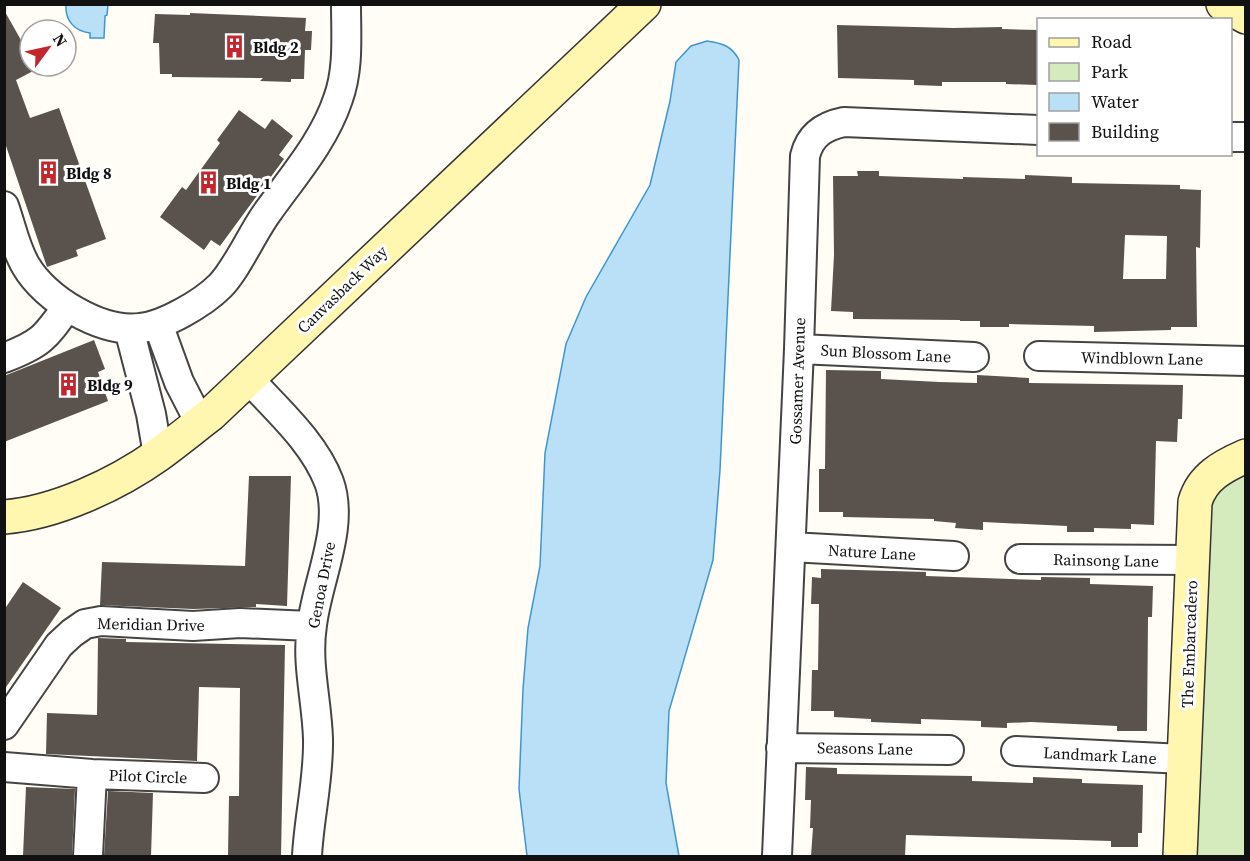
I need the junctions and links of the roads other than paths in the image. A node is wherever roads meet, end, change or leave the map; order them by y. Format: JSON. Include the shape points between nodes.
{"nodes":[{"id":1,"x":346,"y":4,"type":"edge"},
{"id":2,"x":644,"y":4,"type":"edge"},
{"id":3,"x":1223,"y":4,"type":"edge"},
{"id":4,"x":1245,"y":17,"type":"edge"},
{"id":5,"x":1037,"y":130,"type":"edge"},
{"id":6,"x":4,"y":206,"type":"edge"},
{"id":7,"x":67,"y":308,"type":"junction"},
{"id":8,"x":158,"y":324,"type":"junction"},
{"id":9,"x":129,"y":329,"type":"junction"},
{"id":10,"x":799,"y":349,"type":"junction"},
{"id":11,"x":1040,"y":356,"type":"dead end"},
{"id":12,"x":974,"y":357,"type":"dead end"},
{"id":13,"x":4,"y":358,"type":"edge"},
{"id":14,"x":1245,"y":361,"type":"edge"},
{"id":15,"x":248,"y":378,"type":"junction"},
{"id":16,"x":200,"y":423,"type":"junction"},
{"id":17,"x":158,"y":455,"type":"junction"},
{"id":18,"x":1245,"y":456,"type":"edge"},
{"id":19,"x":4,"y":517,"type":"edge"},
{"id":20,"x":790,"y":547,"type":"junction"},
{"id":21,"x":954,"y":556,"type":"dead end"},
{"id":22,"x":1020,"y":559,"type":"dead end"},
{"id":23,"x":1193,"y":560,"type":"junction"},
{"id":24,"x":311,"y":626,"type":"junction"},
{"id":25,"x":4,"y":725,"type":"edge"},
{"id":26,"x":781,"y":748,"type":"junction"},
{"id":27,"x":949,"y":750,"type":"dead end"},
{"id":28,"x":1016,"y":751,"type":"dead end"},
{"id":29,"x":1184,"y":759,"type":"junction"},
{"id":30,"x":4,"y":767,"type":"edge"},
{"id":31,"x":92,"y":774,"type":"junction"},
{"id":32,"x":204,"y":778,"type":"dead end"},
{"id":33,"x":88,"y":856,"type":"edge"},
{"id":34,"x":307,"y":856,"type":"edge"},
{"id":35,"x":777,"y":856,"type":"edge"},
{"id":36,"x":1180,"y":856,"type":"edge"}],
"edges":[{"from":1,"to":8,"type":"street","via":[[343,83],[331,118],[314,148],[266,213],[221,285]]},
{"from":2,"to":15,"type":"street","name":"Canvasback Way"},
{"from":3,"to":4,"type":"street"},
{"from":5,"to":10,"type":"street","name":"Gossamer Avenue","via":[[853,122],[835,124],[816,134],[805,156]]},
{"from":6,"to":7,"type":"street","via":[[26,267]]},
{"from":7,"to":9,"type":"street"},
{"from":7,"to":13,"type":"street","via":[[33,346]]},
{"from":8,"to":9,"type":"street"},
{"from":8,"to":16,"type":"street","via":[[179,382]]},
{"from":9,"to":17,"type":"street"},
{"from":10,"to":12,"type":"street","name":"Sun Blossom Lane"},
{"from":10,"to":20,"type":"street","name":"Gossamer Avenue"},
{"from":11,"to":14,"type":"street","name":"Windblown Lane"},
{"from":15,"to":16,"type":"street","name":"Canvasback Way"},
{"from":15,"to":24,"type":"street","name":"Genoa Drive","via":[[310,448],[329,483],[333,531]]},
{"from":16,"to":17,"type":"street","name":"Canvasback Way"},
{"from":17,"to":19,"type":"street","name":"Canvasback Way","via":[[82,496],[20,516]]},
{"from":18,"to":23,"type":"street","name":"The Embarcadero","via":[[1226,465],[1198,491]]},
{"from":20,"to":21,"type":"street","name":"Nature Lane"},
{"from":20,"to":26,"type":"street","name":"Gossamer Avenue"},
{"from":22,"to":23,"type":"street","name":"Rainsong Lane"},
{"from":23,"to":29,"type":"street","name":"The Embarcadero"},
{"from":24,"to":25,"type":"street","name":"Meridian Drive","via":[[101,621],[85,624],[59,645]]},
{"from":24,"to":34,"type":"street","name":"Genoa Drive","via":[[311,675],[318,738]]},
{"from":26,"to":27,"type":"street","name":"Seasons Lane"},
{"from":26,"to":35,"type":"street","name":"Gossamer Avenue"},
{"from":28,"to":29,"type":"street","name":"Landmark Lane"},
{"from":29,"to":36,"type":"street","name":"The Embarcadero"},
{"from":30,"to":31,"type":"street","name":"Pilot Circle"},
{"from":31,"to":32,"type":"street","name":"Pilot Circle"},
{"from":31,"to":33,"type":"street","name":"Pilot Circle"}]}
